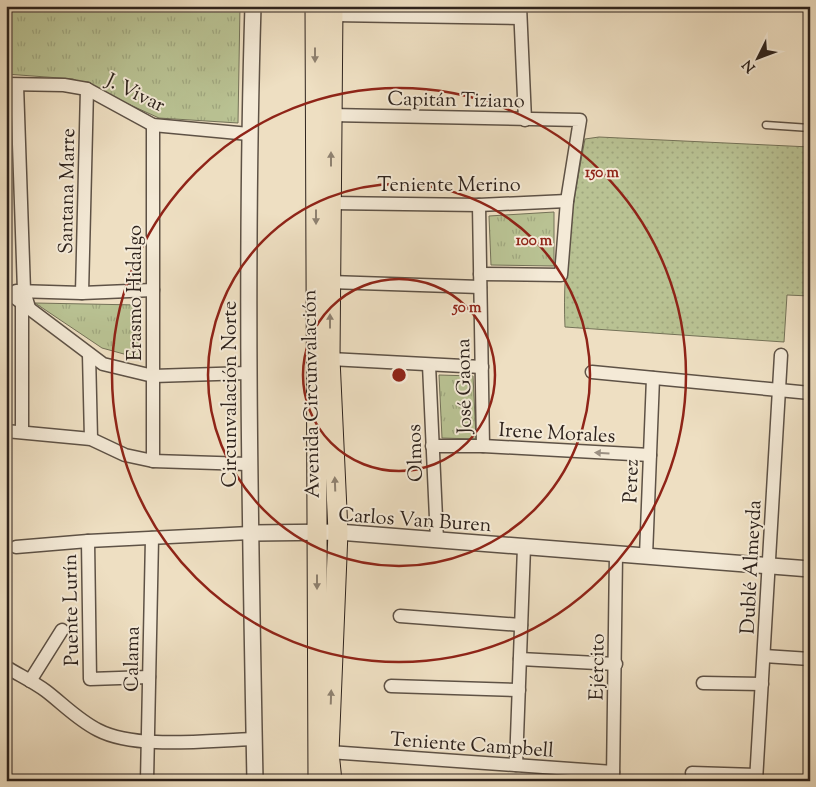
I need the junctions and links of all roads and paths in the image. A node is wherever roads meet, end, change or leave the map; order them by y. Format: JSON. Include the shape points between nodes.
{"nodes":[{"id":1,"x":253,"y":6,"type":"edge"},
{"id":2,"x":315,"y":6,"type":"edge"},
{"id":3,"x":333,"y":10,"type":"edge"},
{"id":4,"x":520,"y":12,"type":"edge"},
{"id":5,"x":12,"y":84,"type":"edge"},
{"id":6,"x":87,"y":89,"type":"junction"},
{"id":7,"x":331,"y":115,"type":"junction"},
{"id":8,"x":525,"y":120,"type":"junction"},
{"id":9,"x":153,"y":125,"type":"junction"},
{"id":10,"x":766,"y":125,"type":"dead end"},
{"id":11,"x":810,"y":128,"type":"edge"},
{"id":12,"x":250,"y":134,"type":"junction"},
{"id":13,"x":567,"y":201,"type":"junction"},
{"id":14,"x":331,"y":203,"type":"junction"},
{"id":15,"x":479,"y":205,"type":"junction"},
{"id":16,"x":480,"y":281,"type":"junction"},
{"id":17,"x":330,"y":282,"type":"junction"},
{"id":18,"x":153,"y":290,"type":"junction"},
{"id":19,"x":82,"y":293,"type":"junction"},
{"id":20,"x":25,"y":301,"type":"junction"},
{"id":21,"x":89,"y":354,"type":"junction"},
{"id":22,"x":781,"y":355,"type":"dead end"},
{"id":23,"x":330,"y":359,"type":"junction"},
{"id":24,"x":429,"y":365,"type":"junction"},
{"id":25,"x":482,"y":366,"type":"junction"},
{"id":26,"x":592,"y":372,"type":"dead end"},
{"id":27,"x":248,"y":373,"type":"junction"},
{"id":28,"x":153,"y":376,"type":"junction"},
{"id":29,"x":654,"y":378,"type":"junction"},
{"id":30,"x":778,"y":390,"type":"junction"},
{"id":31,"x":810,"y":393,"type":"edge"},
{"id":32,"x":6,"y":431,"type":"edge"},
{"id":33,"x":22,"y":431,"type":"junction"},
{"id":34,"x":91,"y":438,"type":"junction"},
{"id":35,"x":432,"y":446,"type":"junction"},
{"id":36,"x":483,"y":446,"type":"junction"},
{"id":37,"x":650,"y":455,"type":"junction"},
{"id":38,"x":153,"y":460,"type":"junction"},
{"id":39,"x":248,"y":464,"type":"junction"},
{"id":40,"x":338,"y":532,"type":"junction"},
{"id":41,"x":250,"y":533,"type":"junction"},
{"id":42,"x":316,"y":533,"type":"junction"},
{"id":43,"x":152,"y":538,"type":"junction"},
{"id":44,"x":437,"y":540,"type":"junction"},
{"id":45,"x":88,"y":541,"type":"junction"},
{"id":46,"x":16,"y":547,"type":"dead end"},
{"id":47,"x":524,"y":547,"type":"junction"},
{"id":48,"x":616,"y":554,"type":"junction"},
{"id":49,"x":646,"y":556,"type":"junction"},
{"id":50,"x":770,"y":566,"type":"junction"},
{"id":51,"x":810,"y":569,"type":"edge"},
{"id":52,"x":400,"y":616,"type":"dead end"},
{"id":53,"x":521,"y":624,"type":"junction"},
{"id":54,"x":62,"y":630,"type":"dead end"},
{"id":55,"x":764,"y":656,"type":"junction"},
{"id":56,"x":810,"y":659,"type":"edge"},
{"id":57,"x":520,"y":660,"type":"junction"},
{"id":58,"x":616,"y":664,"type":"junction"},
{"id":59,"x":6,"y":667,"type":"edge"},
{"id":60,"x":149,"y":677,"type":"junction"},
{"id":61,"x":30,"y":681,"type":"junction"},
{"id":62,"x":704,"y":683,"type":"dead end"},
{"id":63,"x":762,"y":684,"type":"junction"},
{"id":64,"x":391,"y":686,"type":"dead end"},
{"id":65,"x":519,"y":690,"type":"junction"},
{"id":66,"x":254,"y":739,"type":"junction"},
{"id":67,"x":148,"y":741,"type":"junction"},
{"id":68,"x":329,"y":752,"type":"junction"},
{"id":69,"x":516,"y":765,"type":"junction"},
{"id":70,"x":692,"y":773,"type":"dead end"},
{"id":71,"x":613,"y":777,"type":"edge"},
{"id":72,"x":756,"y":778,"type":"edge"},
{"id":73,"x":147,"y":781,"type":"edge"},
{"id":74,"x":255,"y":781,"type":"edge"},
{"id":75,"x":318,"y":781,"type":"edge"},
{"id":76,"x":332,"y":781,"type":"edge"}],
"edges":[{"from":1,"to":12,"type":"street","name":"Circunvalación Norte"},
{"from":2,"to":42,"type":"main road","name":"Avenida Circunvalación","one_way":true},
{"from":3,"to":4,"type":"street"},
{"from":3,"to":7,"type":"main road","name":"Avenida Circunvalación"},
{"from":4,"to":8,"type":"street"},
{"from":5,"to":6,"type":"street","name":"J. Vivar"},
{"from":5,"to":20,"type":"street"},
{"from":6,"to":9,"type":"street","name":"J. Vivar"},
{"from":6,"to":19,"type":"street","name":"Santana Marre"},
{"from":7,"to":8,"type":"street","name":"Capitán Tiziano"},
{"from":14,"to":7,"type":"main road","name":"Avenida Circunvalación","one_way":true},
{"from":8,"to":13,"type":"street","name":"Capitán Tiziano","via":[[580,120]]},
{"from":9,"to":12,"type":"street","name":"J. Vivar"},
{"from":9,"to":18,"type":"street","name":"Erasmo Hidalgo"},
{"from":10,"to":11,"type":"lane"},
{"from":12,"to":27,"type":"street","name":"Circunvalación Norte"},
{"from":13,"to":15,"type":"street","name":"Teniente Merino"},
{"from":13,"to":16,"type":"street","via":[[561,275]]},
{"from":14,"to":15,"type":"street","name":"Teniente Merino"},
{"from":14,"to":17,"type":"main road","name":"Avenida Circunvalación"},
{"from":15,"to":16,"type":"street","name":"José Gaona"},
{"from":16,"to":17,"type":"street"},
{"from":16,"to":25,"type":"street","name":"José Gaona"},
{"from":23,"to":17,"type":"main road","name":"Avenida Circunvalación","one_way":true},
{"from":18,"to":19,"type":"street"},
{"from":18,"to":28,"type":"street","name":"Erasmo Hidalgo"},
{"from":19,"to":20,"type":"street"},
{"from":20,"to":21,"type":"street"},
{"from":20,"to":33,"type":"street"},
{"from":21,"to":28,"type":"street","via":[[103,364]]},
{"from":21,"to":34,"type":"street"},
{"from":22,"to":30,"type":"street","name":"Dublé Almeyda"},
{"from":23,"to":24,"type":"street"},
{"from":40,"to":23,"type":"main road","name":"Avenida Circunvalación","one_way":true},
{"from":24,"to":25,"type":"street"},
{"from":24,"to":35,"type":"street","name":"Olmos"},
{"from":25,"to":36,"type":"street","name":"José Gaona"},
{"from":26,"to":29,"type":"street"},
{"from":27,"to":28,"type":"street"},
{"from":27,"to":39,"type":"street","name":"Circunvalación Norte"},
{"from":28,"to":38,"type":"street","name":"Erasmo Hidalgo"},
{"from":29,"to":30,"type":"street"},
{"from":29,"to":37,"type":"street","name":"Perez"},
{"from":30,"to":31,"type":"street"},
{"from":30,"to":50,"type":"street","name":"Dublé Almeyda"},
{"from":32,"to":33,"type":"street"},
{"from":33,"to":34,"type":"street"},
{"from":34,"to":38,"type":"street","via":[[125,455]]},
{"from":35,"to":36,"type":"street","name":"Irene Morales"},
{"from":35,"to":44,"type":"street","name":"Olmos"},
{"from":37,"to":36,"type":"street","name":"Irene Morales","one_way":true},
{"from":37,"to":49,"type":"street","name":"Perez"},
{"from":38,"to":39,"type":"street"},
{"from":39,"to":41,"type":"street","name":"Circunvalación Norte"},
{"from":40,"to":42,"type":"street","name":"Carlos Van Buren"},
{"from":40,"to":44,"type":"street","name":"Carlos Van Buren"},
{"from":68,"to":40,"type":"main road","name":"Avenida Circunvalación","one_way":true},
{"from":41,"to":42,"type":"street","name":"Carlos Van Buren"},
{"from":41,"to":43,"type":"street","name":"Carlos Van Buren"},
{"from":41,"to":66,"type":"street","name":"Circunvalación Norte"},
{"from":42,"to":75,"type":"main road","name":"Avenida Circunvalación","one_way":true},
{"from":43,"to":45,"type":"street","name":"Carlos Van Buren"},
{"from":43,"to":60,"type":"street","name":"Calama"},
{"from":44,"to":47,"type":"street","name":"Carlos Van Buren"},
{"from":45,"to":46,"type":"street","name":"Carlos Van Buren"},
{"from":45,"to":60,"type":"street","name":"Puente Lurín","via":[[90,679]]},
{"from":47,"to":48,"type":"street","name":"Carlos Van Buren"},
{"from":47,"to":53,"type":"street"},
{"from":48,"to":49,"type":"street","name":"Carlos Van Buren"},
{"from":48,"to":58,"type":"street","name":"Ejército"},
{"from":49,"to":50,"type":"street","name":"Carlos Van Buren"},
{"from":50,"to":51,"type":"street","name":"Carlos Van Buren"},
{"from":50,"to":55,"type":"street","name":"Dublé Almeyda"},
{"from":52,"to":53,"type":"street"},
{"from":53,"to":57,"type":"street"},
{"from":54,"to":61,"type":"street"},
{"from":55,"to":56,"type":"street"},
{"from":55,"to":63,"type":"street","name":"Dublé Almeyda"},
{"from":57,"to":58,"type":"street"},
{"from":57,"to":65,"type":"street"},
{"from":58,"to":71,"type":"street","name":"Ejército"},
{"from":59,"to":61,"type":"street"},
{"from":60,"to":67,"type":"street","name":"Calama"},
{"from":61,"to":67,"type":"street","via":[[98,730],[120,738]]},
{"from":62,"to":63,"type":"street"},
{"from":63,"to":72,"type":"street","name":"Dublé Almeyda"},
{"from":64,"to":65,"type":"street"},
{"from":65,"to":69,"type":"street"},
{"from":66,"to":67,"type":"street"},
{"from":66,"to":74,"type":"street","name":"Circunvalación Norte"},
{"from":67,"to":73,"type":"street","name":"Calama"},
{"from":68,"to":69,"type":"street","name":"Teniente Campbell"},
{"from":68,"to":76,"type":"main road","name":"Avenida Circunvalación"},
{"from":69,"to":71,"type":"street","name":"Teniente Campbell"},
{"from":70,"to":72,"type":"street"}]}
